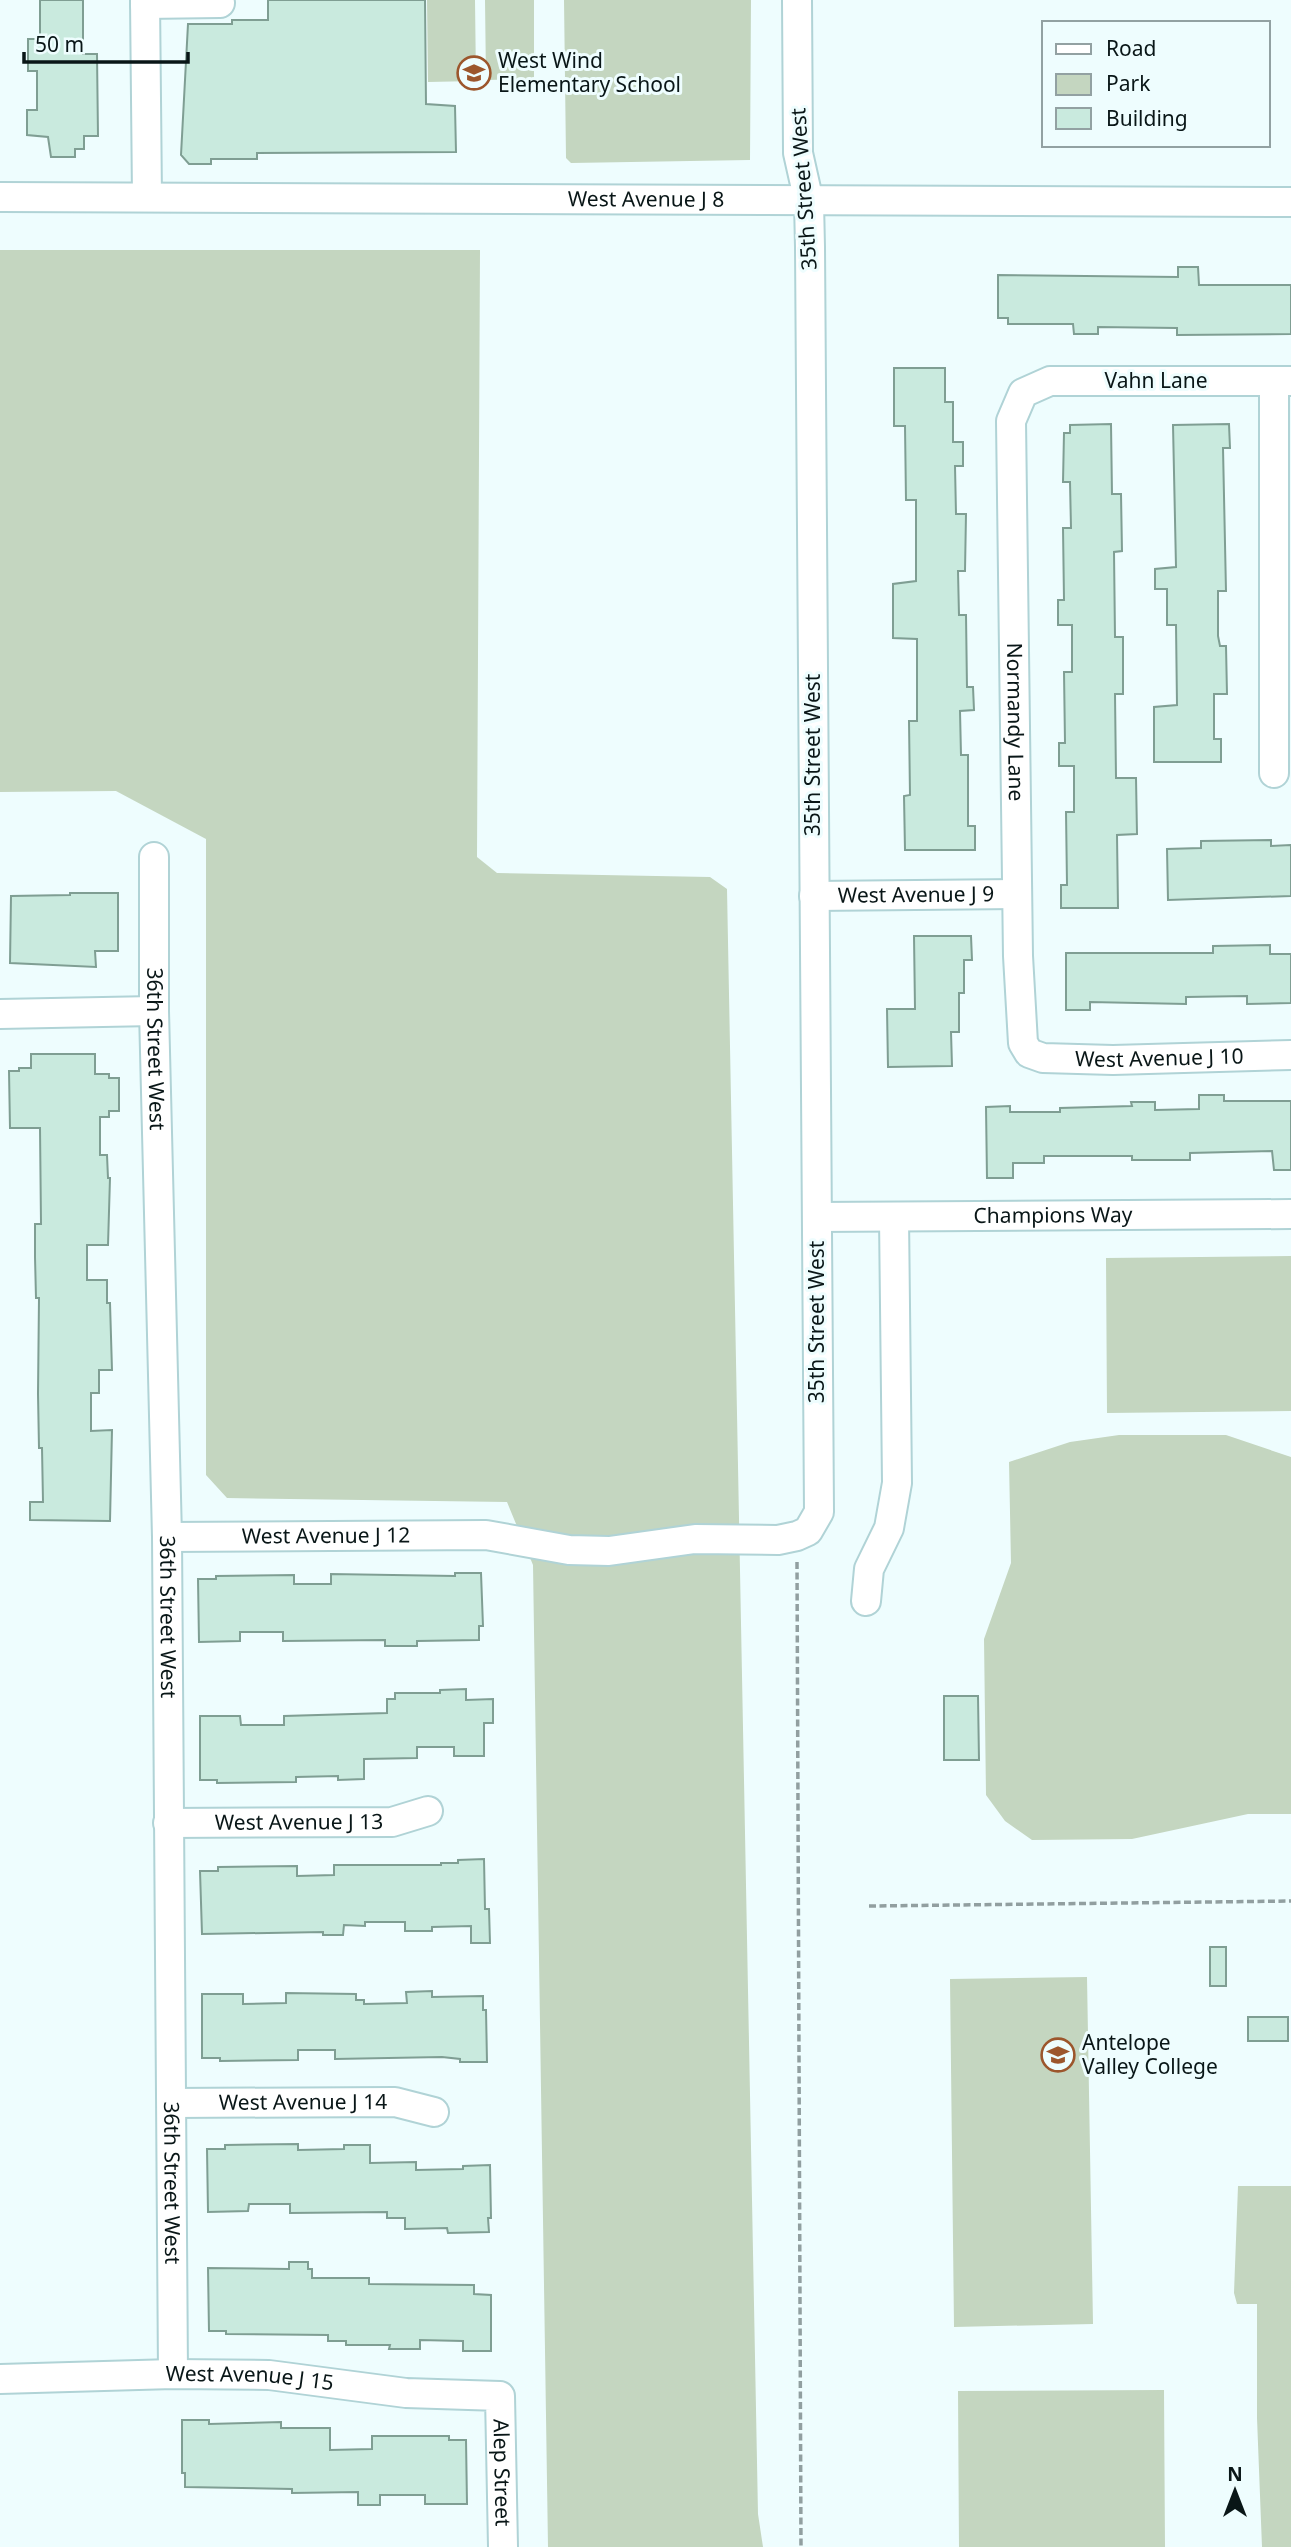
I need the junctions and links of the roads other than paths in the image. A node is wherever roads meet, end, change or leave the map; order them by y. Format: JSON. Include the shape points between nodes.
{"nodes":[{"id":1,"x":797,"y":0,"type":"edge"},
{"id":2,"x":145,"y":2,"type":"edge"},
{"id":3,"x":220,"y":2,"type":"dead end"},
{"id":4,"x":0,"y":197,"type":"edge"},
{"id":5,"x":147,"y":197,"type":"junction"},
{"id":6,"x":809,"y":201,"type":"junction"},
{"id":7,"x":1291,"y":202,"type":"edge"},
{"id":8,"x":1282,"y":381,"type":"edge"},
{"id":9,"x":1023,"y":393,"type":"joint"},
{"id":10,"x":1274,"y":773,"type":"dead end"},
{"id":11,"x":155,"y":858,"type":"dead end"},
{"id":12,"x":1017,"y":894,"type":"junction"},
{"id":13,"x":814,"y":896,"type":"junction"},
{"id":14,"x":154,"y":1011,"type":"junction"},
{"id":15,"x":0,"y":1014,"type":"edge"},
{"id":16,"x":1029,"y":1053,"type":"joint"},
{"id":17,"x":1291,"y":1055,"type":"edge"},
{"id":18,"x":1291,"y":1214,"type":"edge"},
{"id":19,"x":817,"y":1217,"type":"junction"},
{"id":20,"x":894,"y":1217,"type":"junction"},
{"id":21,"x":797,"y":1536,"type":"joint"},
{"id":22,"x":167,"y":1537,"type":"junction"},
{"id":23,"x":866,"y":1601,"type":"dead end"},
{"id":24,"x":428,"y":1811,"type":"dead end"},
{"id":25,"x":168,"y":1823,"type":"junction"},
{"id":26,"x":172,"y":2103,"type":"junction"},
{"id":27,"x":434,"y":2112,"type":"dead end"},
{"id":28,"x":173,"y":2374,"type":"junction"},
{"id":29,"x":0,"y":2379,"type":"edge"},
{"id":30,"x":500,"y":2396,"type":"joint"},
{"id":31,"x":503,"y":2547,"type":"edge"}],
"edges":[{"from":1,"to":6,"type":"street","name":"35th Street West","via":[[798,153]]},
{"from":2,"to":3,"type":"street"},
{"from":2,"to":5,"type":"street"},
{"from":4,"to":5,"type":"street","name":"West Avenue J 8"},
{"from":5,"to":6,"type":"street","name":"West Avenue J 8"},
{"from":6,"to":7,"type":"street","name":"West Avenue J 8"},
{"from":6,"to":13,"type":"street","name":"35th Street West"},
{"from":8,"to":9,"type":"street","name":"Vahn Lane","via":[[1050,381]]},
{"from":8,"to":10,"type":"street"},
{"from":9,"to":12,"type":"street","name":"Normandy Lane","via":[[1011,421]]},
{"from":11,"to":14,"type":"street","name":"36th Street West"},
{"from":12,"to":13,"type":"street","name":"West Avenue J 9"},
{"from":12,"to":16,"type":"street","name":"Normandy Lane","via":[[1023,1043]]},
{"from":13,"to":19,"type":"street","name":"35th Street West"},
{"from":14,"to":15,"type":"street"},
{"from":14,"to":22,"type":"street","name":"36th Street West"},
{"from":16,"to":17,"type":"street","name":"West Avenue J 10","via":[[1043,1058],[1113,1060]]},
{"from":18,"to":20,"type":"street","name":"Champions Way"},
{"from":19,"to":20,"type":"street","name":"Champions Way"},
{"from":19,"to":21,"type":"street","name":"35th Street West","via":[[819,1511],[807,1531]]},
{"from":20,"to":23,"type":"street","via":[[897,1483],[889,1528],[869,1569]]},
{"from":21,"to":22,"type":"street","name":"West Avenue J 12","via":[[695,1539],[609,1551],[569,1550],[486,1535]]},
{"from":22,"to":25,"type":"street","name":"36th Street West"},
{"from":24,"to":25,"type":"street","name":"West Avenue J 13","via":[[392,1822]]},
{"from":25,"to":26,"type":"street","name":"36th Street West"},
{"from":26,"to":27,"type":"street","name":"West Avenue J 14","via":[[395,2102]]},
{"from":26,"to":28,"type":"street","name":"36th Street West"},
{"from":28,"to":29,"type":"street","name":"West Avenue J 15"},
{"from":28,"to":30,"type":"street","name":"West Avenue J 15","via":[[269,2375],[406,2393]]},
{"from":30,"to":31,"type":"street","name":"Alep Street"}]}
